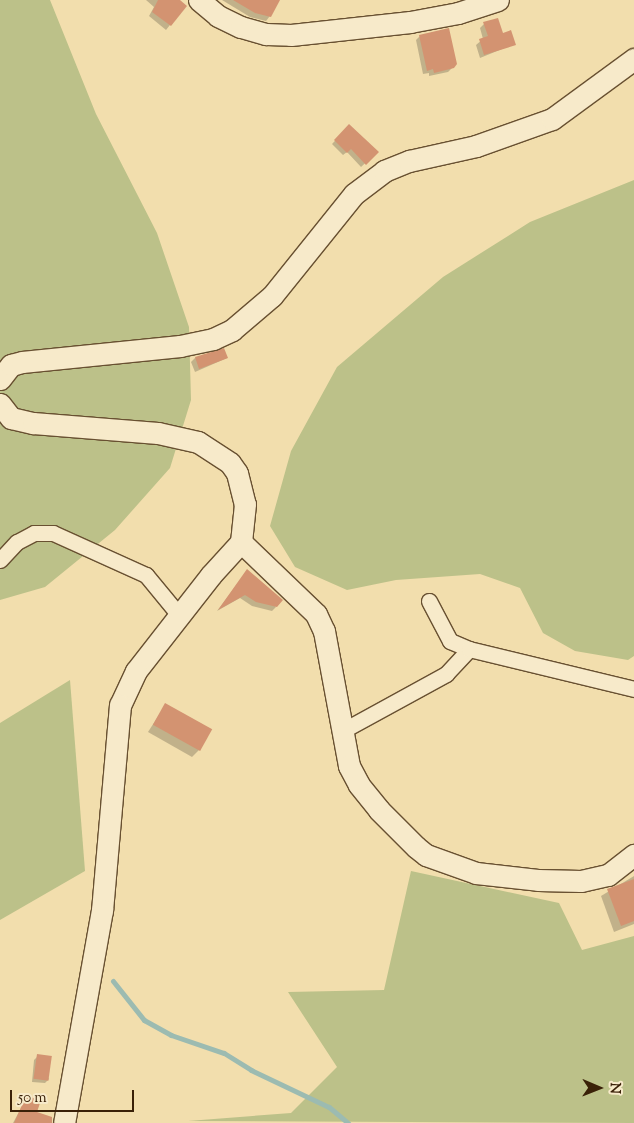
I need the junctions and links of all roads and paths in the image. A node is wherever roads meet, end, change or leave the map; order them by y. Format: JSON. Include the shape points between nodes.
{"nodes":[{"id":1,"x":199,"y":0,"type":"edge"},
{"id":2,"x":498,"y":0,"type":"edge"},
{"id":3,"x":634,"y":59,"type":"edge"},
{"id":4,"x":0,"y":379,"type":"edge"},
{"id":5,"x":0,"y":404,"type":"edge"},
{"id":6,"x":242,"y":542,"type":"junction"},
{"id":7,"x":0,"y":560,"type":"edge"},
{"id":8,"x":429,"y":601,"type":"dead end"},
{"id":9,"x":179,"y":615,"type":"junction"},
{"id":10,"x":469,"y":649,"type":"junction"},
{"id":11,"x":634,"y":689,"type":"edge"},
{"id":12,"x":342,"y":731,"type":"junction"},
{"id":13,"x":634,"y":855,"type":"edge"},
{"id":14,"x":64,"y":1123,"type":"edge"}],
"edges":[{"from":1,"to":2,"type":"street","via":[[218,16],[241,27],[266,34],[291,35],[410,22],[458,13]]},
{"from":3,"to":4,"type":"street","via":[[552,119],[476,146],[409,161],[384,171],[354,194],[272,296],[232,330],[213,339],[180,346],[22,362],[11,365]]},
{"from":5,"to":6,"type":"street","via":[[11,418],[33,423],[158,433],[198,442],[230,463],[242,489],[245,504]]},
{"from":6,"to":9,"type":"street"},
{"from":6,"to":12,"type":"street","via":[[316,614],[324,631]]},
{"from":7,"to":9,"type":"street","via":[[17,542],[34,533],[52,533],[146,575]]},
{"from":8,"to":10,"type":"street","via":[[450,641]]},
{"from":9,"to":14,"type":"street","via":[[136,671],[116,722],[102,910]]},
{"from":10,"to":11,"type":"street"},
{"from":10,"to":12,"type":"street","via":[[446,674]]},
{"from":12,"to":13,"type":"street","via":[[349,766],[358,786],[426,855],[476,873],[581,881],[608,875]]}]}
